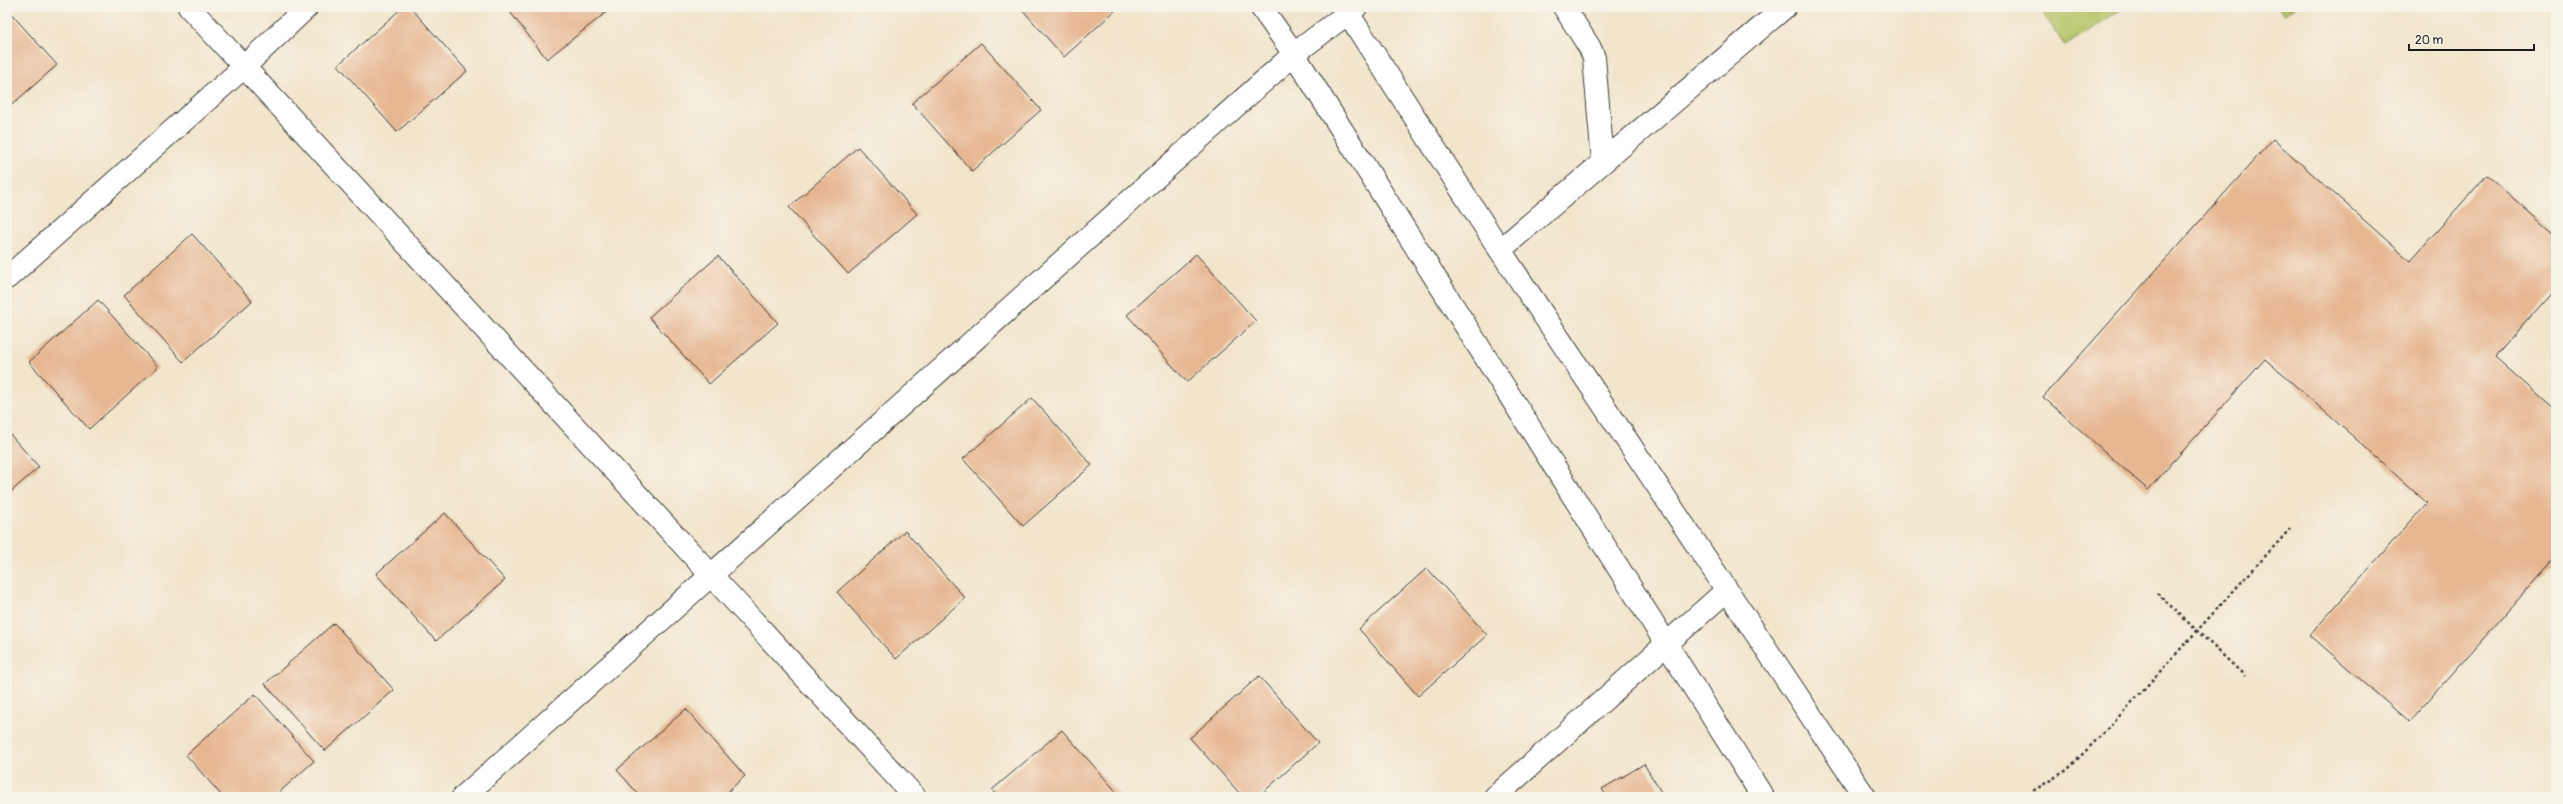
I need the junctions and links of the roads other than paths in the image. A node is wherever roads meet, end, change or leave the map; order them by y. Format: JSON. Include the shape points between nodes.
{"nodes":[{"id":1,"x":189,"y":7,"type":"edge"},
{"id":2,"x":307,"y":7,"type":"edge"},
{"id":3,"x":1261,"y":7,"type":"edge"},
{"id":4,"x":1564,"y":7,"type":"edge"},
{"id":5,"x":1785,"y":7,"type":"edge"},
{"id":6,"x":1349,"y":9,"type":"edge"},
{"id":7,"x":1294,"y":54,"type":"junction"},
{"id":8,"x":244,"y":67,"type":"junction"},
{"id":9,"x":1603,"y":162,"type":"junction"},
{"id":10,"x":1500,"y":250,"type":"junction"},
{"id":11,"x":7,"y":278,"type":"edge"},
{"id":12,"x":711,"y":575,"type":"junction"},
{"id":13,"x":1727,"y":590,"type":"junction"},
{"id":14,"x":1666,"y":643,"type":"junction"},
{"id":15,"x":463,"y":797,"type":"edge"},
{"id":16,"x":914,"y":797,"type":"edge"},
{"id":17,"x":1495,"y":797,"type":"edge"},
{"id":18,"x":1763,"y":797,"type":"edge"},
{"id":19,"x":1865,"y":797,"type":"edge"}],
"edges":[{"from":1,"to":8,"type":"street"},
{"from":2,"to":8,"type":"street"},
{"from":3,"to":7,"type":"street"},
{"from":4,"to":9,"type":"street","via":[[1594,58]]},
{"from":5,"to":9,"type":"street"},
{"from":6,"to":7,"type":"street"},
{"from":6,"to":10,"type":"street"},
{"from":7,"to":12,"type":"street"},
{"from":7,"to":14,"type":"street"},
{"from":8,"to":11,"type":"street"},
{"from":8,"to":12,"type":"street"},
{"from":9,"to":10,"type":"street"},
{"from":10,"to":13,"type":"street"},
{"from":12,"to":15,"type":"street"},
{"from":12,"to":16,"type":"street"},
{"from":13,"to":14,"type":"street"},
{"from":13,"to":19,"type":"street"},
{"from":14,"to":17,"type":"street"},
{"from":14,"to":18,"type":"street"}]}
